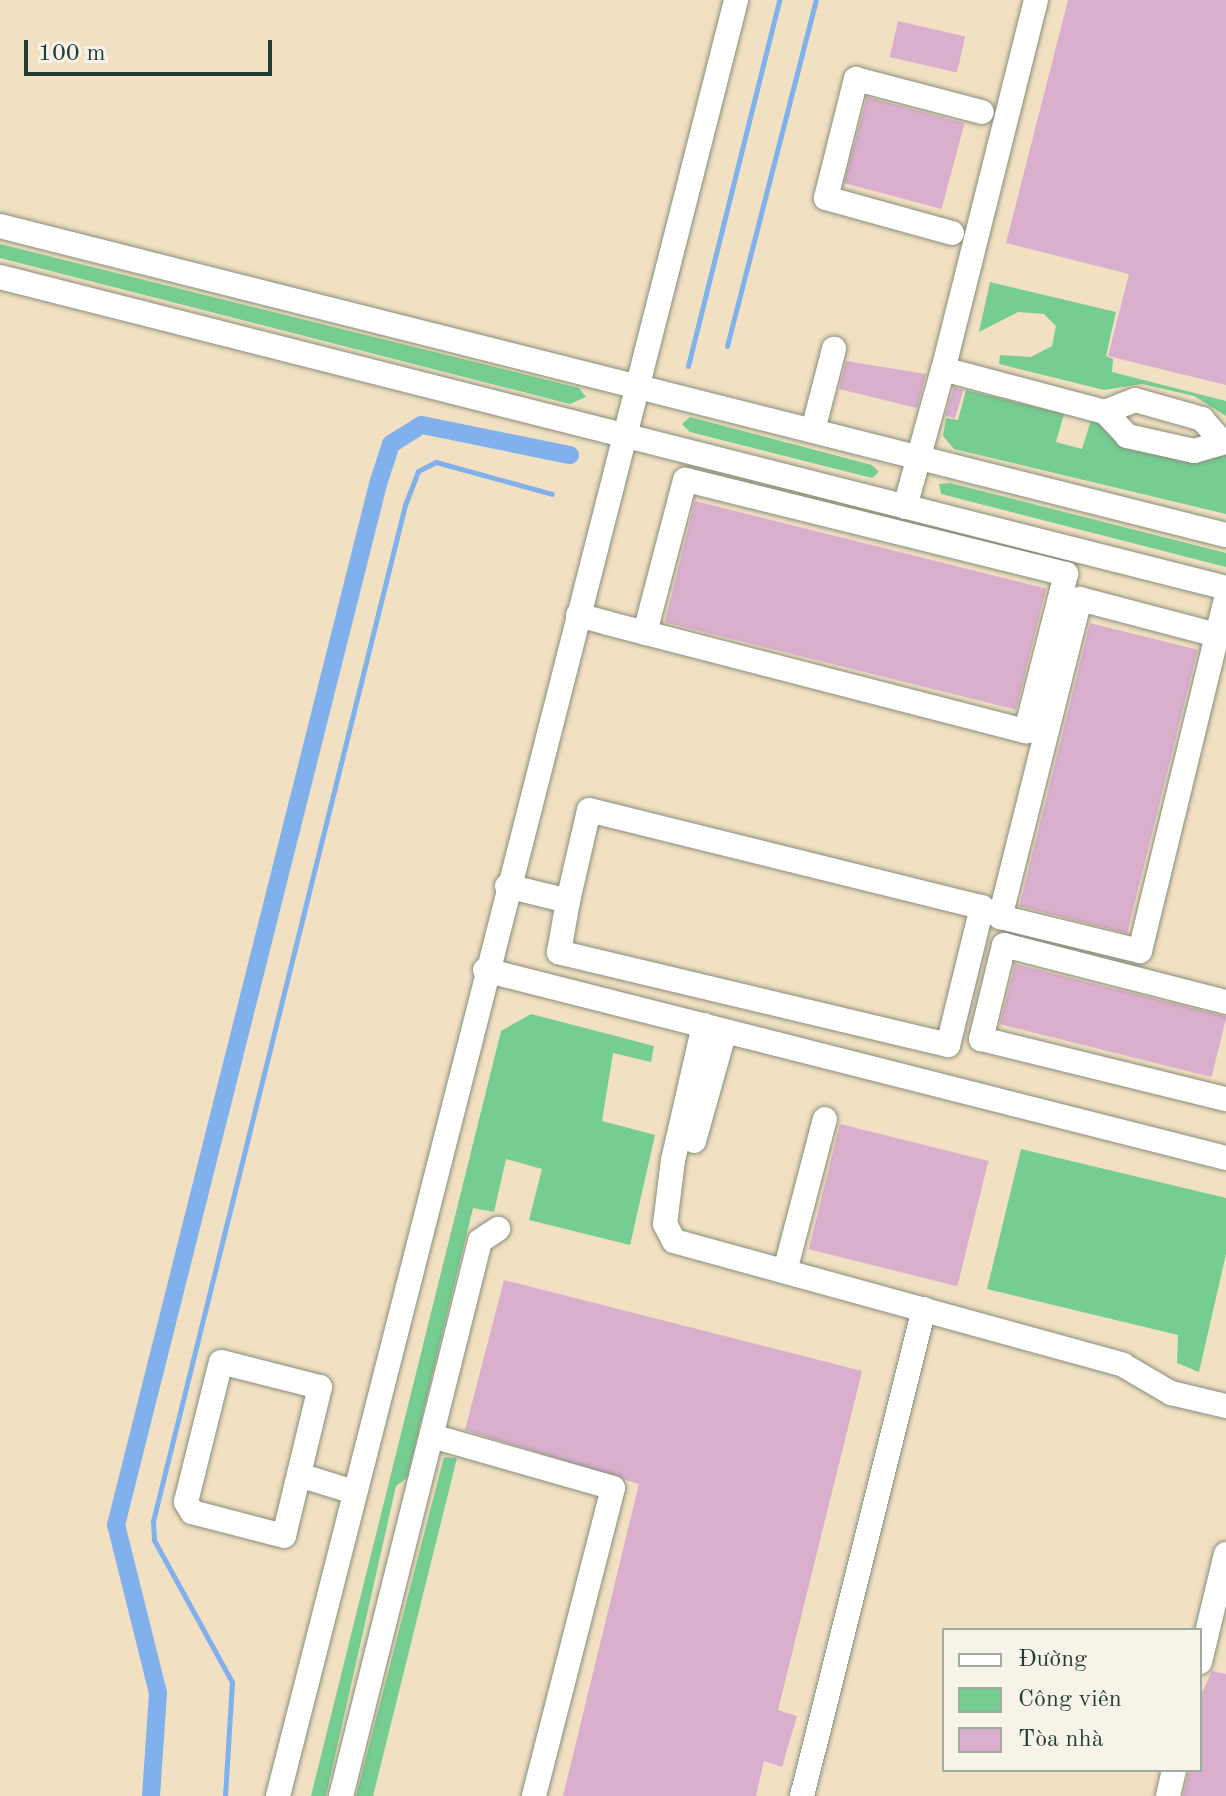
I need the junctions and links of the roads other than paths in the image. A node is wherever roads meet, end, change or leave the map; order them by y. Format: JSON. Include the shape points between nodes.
{"nodes":[{"id":1,"x":736,"y":0,"type":"edge"},
{"id":2,"x":1036,"y":0,"type":"edge"},
{"id":3,"x":982,"y":112,"type":"dead end"},
{"id":4,"x":0,"y":226,"type":"edge"},
{"id":5,"x":952,"y":233,"type":"dead end"},
{"id":6,"x":0,"y":277,"type":"edge"},
{"id":7,"x":834,"y":349,"type":"dead end"},
{"id":8,"x":943,"y":369,"type":"junction"},
{"id":9,"x":639,"y":386,"type":"junction"},
{"id":10,"x":1105,"y":412,"type":"junction"},
{"id":11,"x":813,"y":430,"type":"junction"},
{"id":12,"x":625,"y":437,"type":"junction"},
{"id":13,"x":1224,"y":442,"type":"edge"},
{"id":14,"x":919,"y":457,"type":"junction"},
{"id":15,"x":905,"y":507,"type":"junction"},
{"id":16,"x":1226,"y":535,"type":"edge"},
{"id":17,"x":1226,"y":588,"type":"edge"},
{"id":18,"x":1226,"y":598,"type":"edge"},
{"id":19,"x":578,"y":615,"type":"junction"},
{"id":20,"x":645,"y":633,"type":"junction"},
{"id":21,"x":1217,"y":635,"type":"junction"},
{"id":22,"x":507,"y":886,"type":"junction"},
{"id":23,"x":568,"y":901,"type":"junction"},
{"id":24,"x":485,"y":970,"type":"junction"},
{"id":25,"x":1226,"y":1002,"type":"edge"},
{"id":26,"x":714,"y":1028,"type":"junction"},
{"id":27,"x":1226,"y":1099,"type":"edge"},
{"id":28,"x":825,"y":1119,"type":"dead end"},
{"id":29,"x":1226,"y":1158,"type":"edge"},
{"id":30,"x":498,"y":1229,"type":"dead end"},
{"id":31,"x":785,"y":1271,"type":"junction"},
{"id":32,"x":924,"y":1309,"type":"junction"},
{"id":33,"x":1226,"y":1406,"type":"edge"},
{"id":34,"x":432,"y":1436,"type":"junction"},
{"id":35,"x":299,"y":1475,"type":"junction"},
{"id":36,"x":354,"y":1492,"type":"junction"},
{"id":37,"x":1226,"y":1554,"type":"edge"},
{"id":38,"x":1202,"y":1654,"type":"edge"},
{"id":39,"x":1174,"y":1772,"type":"edge"},
{"id":40,"x":278,"y":1796,"type":"edge"},
{"id":41,"x":341,"y":1796,"type":"edge"},
{"id":42,"x":534,"y":1796,"type":"edge"},
{"id":43,"x":802,"y":1796,"type":"edge"},
{"id":44,"x":1168,"y":1796,"type":"edge"}],
"edges":[{"from":1,"to":9,"type":"street"},
{"from":2,"to":8,"type":"street"},
{"from":3,"to":5,"type":"street","via":[[856,79],[822,172],[826,198]]},
{"from":4,"to":9,"type":"street"},
{"from":6,"to":12,"type":"street"},
{"from":7,"to":11,"type":"street"},
{"from":8,"to":10,"type":"street"},
{"from":8,"to":14,"type":"street"},
{"from":9,"to":11,"type":"street"},
{"from":9,"to":12,"type":"street"},
{"from":10,"to":13,"type":"street","via":[[1127,436],[1194,451]]},
{"from":10,"to":13,"type":"street","via":[[1135,400],[1202,419]]},
{"from":11,"to":14,"type":"street"},
{"from":12,"to":15,"type":"street"},
{"from":12,"to":19,"type":"street"},
{"from":14,"to":15,"type":"street"},
{"from":14,"to":16,"type":"street"},
{"from":15,"to":17,"type":"street"},
{"from":18,"to":21,"type":"street"},
{"from":19,"to":20,"type":"street"},
{"from":19,"to":22,"type":"street"},
{"from":20,"to":20,"type":"street","via":[[1026,731],[1066,574],[685,480]]},
{"from":21,"to":21,"type":"street","via":[[1140,951],[1000,917],[1080,599]]},
{"from":22,"to":23,"type":"street"},
{"from":22,"to":24,"type":"street"},
{"from":23,"to":23,"type":"street","via":[[589,810],[982,907],[948,1045],[559,952]]},
{"from":24,"to":26,"type":"street"},
{"from":24,"to":36,"type":"street"},
{"from":25,"to":27,"type":"street","via":[[1004,945],[981,1039]]},
{"from":26,"to":29,"type":"street"},
{"from":26,"to":31,"type":"street","via":[[666,1218],[674,1241]]},
{"from":28,"to":31,"type":"street"},
{"from":30,"to":34,"type":"street","via":[[480,1241]]},
{"from":31,"to":32,"type":"street"},
{"from":32,"to":33,"type":"street","via":[[1123,1365],[1171,1393]]},
{"from":32,"to":43,"type":"street"},
{"from":34,"to":41,"type":"street"},
{"from":34,"to":42,"type":"street","via":[[613,1488]]},
{"from":35,"to":35,"type":"street","via":[[320,1387],[221,1362],[186,1502],[192,1512],[284,1536]]},
{"from":35,"to":36,"type":"street"},
{"from":36,"to":40,"type":"street"},
{"from":37,"to":38,"type":"street"},
{"from":39,"to":44,"type":"street"}]}
